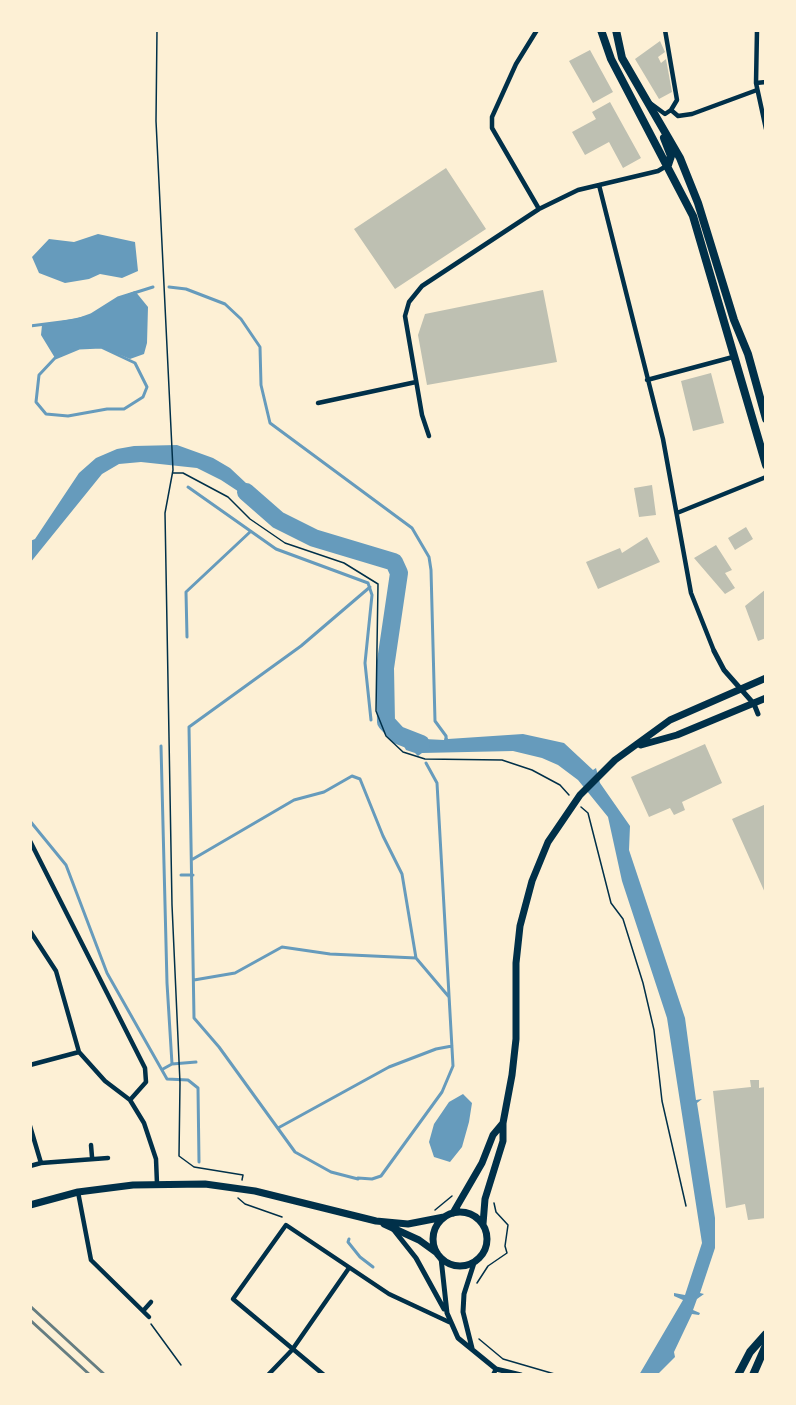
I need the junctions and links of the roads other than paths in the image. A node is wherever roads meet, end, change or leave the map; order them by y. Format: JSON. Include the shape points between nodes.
{"nodes":[{"id":1,"x":537,"y":30,"type":"edge"},
{"id":2,"x":601,"y":30,"type":"edge"},
{"id":3,"x":616,"y":30,"type":"edge"},
{"id":4,"x":665,"y":30,"type":"edge"},
{"id":5,"x":757,"y":30,"type":"edge"},
{"id":6,"x":766,"y":82,"type":"edge"},
{"id":7,"x":756,"y":83,"type":"junction"},
{"id":8,"x":757,"y":90,"type":"junction"},
{"id":9,"x":650,"y":103,"type":"junction"},
{"id":10,"x":671,"y":110,"type":"junction"},
{"id":11,"x":766,"y":129,"type":"edge"},
{"id":12,"x":668,"y":165,"type":"junction"},
{"id":13,"x":599,"y":185,"type":"junction"},
{"id":14,"x":539,"y":209,"type":"junction"},
{"id":15,"x":733,"y":357,"type":"junction"},
{"id":16,"x":647,"y":380,"type":"junction"},
{"id":17,"x":416,"y":382,"type":"junction"},
{"id":18,"x":318,"y":403,"type":"dead end"},
{"id":19,"x":766,"y":415,"type":"edge"},
{"id":20,"x":429,"y":436,"type":"dead end"},
{"id":21,"x":762,"y":438,"type":"edge"},
{"id":22,"x":766,"y":465,"type":"edge"},
{"id":23,"x":766,"y":477,"type":"edge"},
{"id":24,"x":676,"y":513,"type":"junction"},
{"id":25,"x":714,"y":651,"type":"joint"},
{"id":26,"x":766,"y":678,"type":"edge"},
{"id":27,"x":743,"y":688,"type":"junction"},
{"id":28,"x":766,"y":698,"type":"edge"},
{"id":29,"x":754,"y":704,"type":"junction"},
{"id":30,"x":758,"y":714,"type":"dead end"},
{"id":31,"x":636,"y":746,"type":"junction"},
{"id":32,"x":30,"y":841,"type":"edge"},
{"id":33,"x":30,"y":931,"type":"edge"},
{"id":34,"x":79,"y":1052,"type":"junction"},
{"id":35,"x":30,"y":1065,"type":"edge"},
{"id":36,"x":130,"y":1100,"type":"junction"},
{"id":37,"x":503,"y":1123,"type":"junction"},
{"id":38,"x":30,"y":1126,"type":"edge"},
{"id":39,"x":91,"y":1144,"type":"dead end"},
{"id":40,"x":92,"y":1157,"type":"junction"},
{"id":41,"x":108,"y":1158,"type":"dead end"},
{"id":42,"x":41,"y":1163,"type":"junction"},
{"id":43,"x":30,"y":1166,"type":"edge"},
{"id":44,"x":157,"y":1184,"type":"junction"},
{"id":45,"x":78,"y":1192,"type":"junction"},
{"id":46,"x":30,"y":1205,"type":"edge"},
{"id":47,"x":453,"y":1213,"type":"junction"},
{"id":48,"x":444,"y":1217,"type":"junction"},
{"id":49,"x":376,"y":1221,"type":"junction"},
{"id":50,"x":483,"y":1224,"type":"junction"},
{"id":51,"x":393,"y":1228,"type":"junction"},
{"id":52,"x":439,"y":1256,"type":"junction"},
{"id":53,"x":474,"y":1263,"type":"junction"},
{"id":54,"x":349,"y":1268,"type":"junction"},
{"id":55,"x":151,"y":1302,"type":"dead end"},
{"id":56,"x":143,"y":1311,"type":"junction"},
{"id":57,"x":447,"y":1313,"type":"junction"},
{"id":58,"x":148,"y":1317,"type":"road end"},
{"id":59,"x":449,"y":1322,"type":"junction"},
{"id":60,"x":766,"y":1334,"type":"edge"},
{"id":61,"x":766,"y":1345,"type":"edge"},
{"id":62,"x":292,"y":1350,"type":"junction"},
{"id":63,"x":472,"y":1350,"type":"junction"},
{"id":64,"x":494,"y":1372,"type":"edge"},
{"id":65,"x":268,"y":1375,"type":"edge"},
{"id":66,"x":324,"y":1375,"type":"edge"},
{"id":67,"x":521,"y":1375,"type":"edge"},
{"id":68,"x":738,"y":1375,"type":"edge"},
{"id":69,"x":753,"y":1375,"type":"edge"}],
"edges":[{"from":1,"to":14,"type":"street","via":[[516,64],[492,117],[492,128]]},
{"from":2,"to":12,"type":"highway","via":[[611,59]]},
{"from":3,"to":9,"type":"highway","via":[[622,58]]},
{"from":4,"to":10,"type":"street","via":[[677,100]]},
{"from":5,"to":7,"type":"street"},
{"from":6,"to":7,"type":"street"},
{"from":7,"to":8,"type":"street"},
{"from":8,"to":10,"type":"street","via":[[692,114],[678,116]]},
{"from":8,"to":11,"type":"street"},
{"from":9,"to":10,"type":"street","via":[[665,114]]},
{"from":9,"to":12,"type":"highway","via":[[671,156]]},
{"from":9,"to":19,"type":"highway","via":[[680,158],[698,203]]},
{"from":12,"to":13,"type":"street"},
{"from":12,"to":15,"type":"highway","via":[[693,216]]},
{"from":13,"to":14,"type":"street","via":[[578,190]]},
{"from":13,"to":16,"type":"street"},
{"from":14,"to":17,"type":"street","via":[[422,286],[409,302],[405,316]]},
{"from":15,"to":16,"type":"street"},
{"from":15,"to":21,"type":"highway"},
{"from":16,"to":24,"type":"street","via":[[663,439]]},
{"from":17,"to":18,"type":"street"},
{"from":17,"to":20,"type":"street"},
{"from":21,"to":22,"type":"highway"},
{"from":23,"to":24,"type":"street"},
{"from":24,"to":25,"type":"street","via":[[691,593]]},
{"from":25,"to":27,"type":"street","via":[[724,670]]},
{"from":26,"to":27,"type":"main road"},
{"from":27,"to":29,"type":"street"},
{"from":27,"to":31,"type":"main road","via":[[670,720]]},
{"from":28,"to":29,"type":"main road"},
{"from":29,"to":30,"type":"street"},
{"from":29,"to":31,"type":"main road","via":[[677,735]]},
{"from":31,"to":37,"type":"main road","via":[[615,760],[580,795],[548,842],[531,881],[520,926],[516,1039]]},
{"from":32,"to":36,"type":"street","via":[[145,1068],[146,1082]]},
{"from":33,"to":34,"type":"street","via":[[56,971]]},
{"from":34,"to":35,"type":"street"},
{"from":34,"to":36,"type":"street","via":[[105,1081]]},
{"from":36,"to":44,"type":"street","via":[[150,1135]]},
{"from":37,"to":47,"type":"main road"},
{"from":37,"to":50,"type":"main road","via":[[503,1141],[485,1199]]},
{"from":38,"to":42,"type":"street"},
{"from":39,"to":40,"type":"street"},
{"from":40,"to":41,"type":"street"},
{"from":40,"to":42,"type":"street"},
{"from":42,"to":43,"type":"street"},
{"from":44,"to":45,"type":"main road"},
{"from":44,"to":49,"type":"main road","via":[[231,1186]]},
{"from":45,"to":46,"type":"main road"},
{"from":45,"to":56,"type":"street","via":[[91,1260]]},
{"from":47,"to":48,"type":"main road"},
{"from":47,"to":50,"type":"main road","via":[[470,1214]]},
{"from":48,"to":49,"type":"main road","via":[[408,1224]]},
{"from":48,"to":52,"type":"main road","via":[[433,1237]]},
{"from":49,"to":51,"type":"main road"},
{"from":50,"to":53,"type":"main road","via":[[487,1245]]},
{"from":51,"to":52,"type":"main road","via":[[419,1240]]},
{"from":51,"to":57,"type":"street","via":[[416,1258]]},
{"from":52,"to":53,"type":"main road","via":[[457,1266]]},
{"from":52,"to":57,"type":"street"},
{"from":53,"to":63,"type":"street","via":[[463,1312]]},
{"from":54,"to":59,"type":"street","via":[[389,1294]]},
{"from":54,"to":62,"type":"street"},
{"from":54,"to":62,"type":"street","via":[[286,1225],[232,1299]]},
{"from":55,"to":56,"type":"street"},
{"from":56,"to":58,"type":"street"},
{"from":57,"to":59,"type":"street"},
{"from":59,"to":63,"type":"street"},
{"from":60,"to":68,"type":"highway","via":[[750,1352]]},
{"from":61,"to":69,"type":"highway"},
{"from":62,"to":65,"type":"street"},
{"from":62,"to":66,"type":"street"},
{"from":63,"to":64,"type":"street"},
{"from":64,"to":67,"type":"street"}]}
